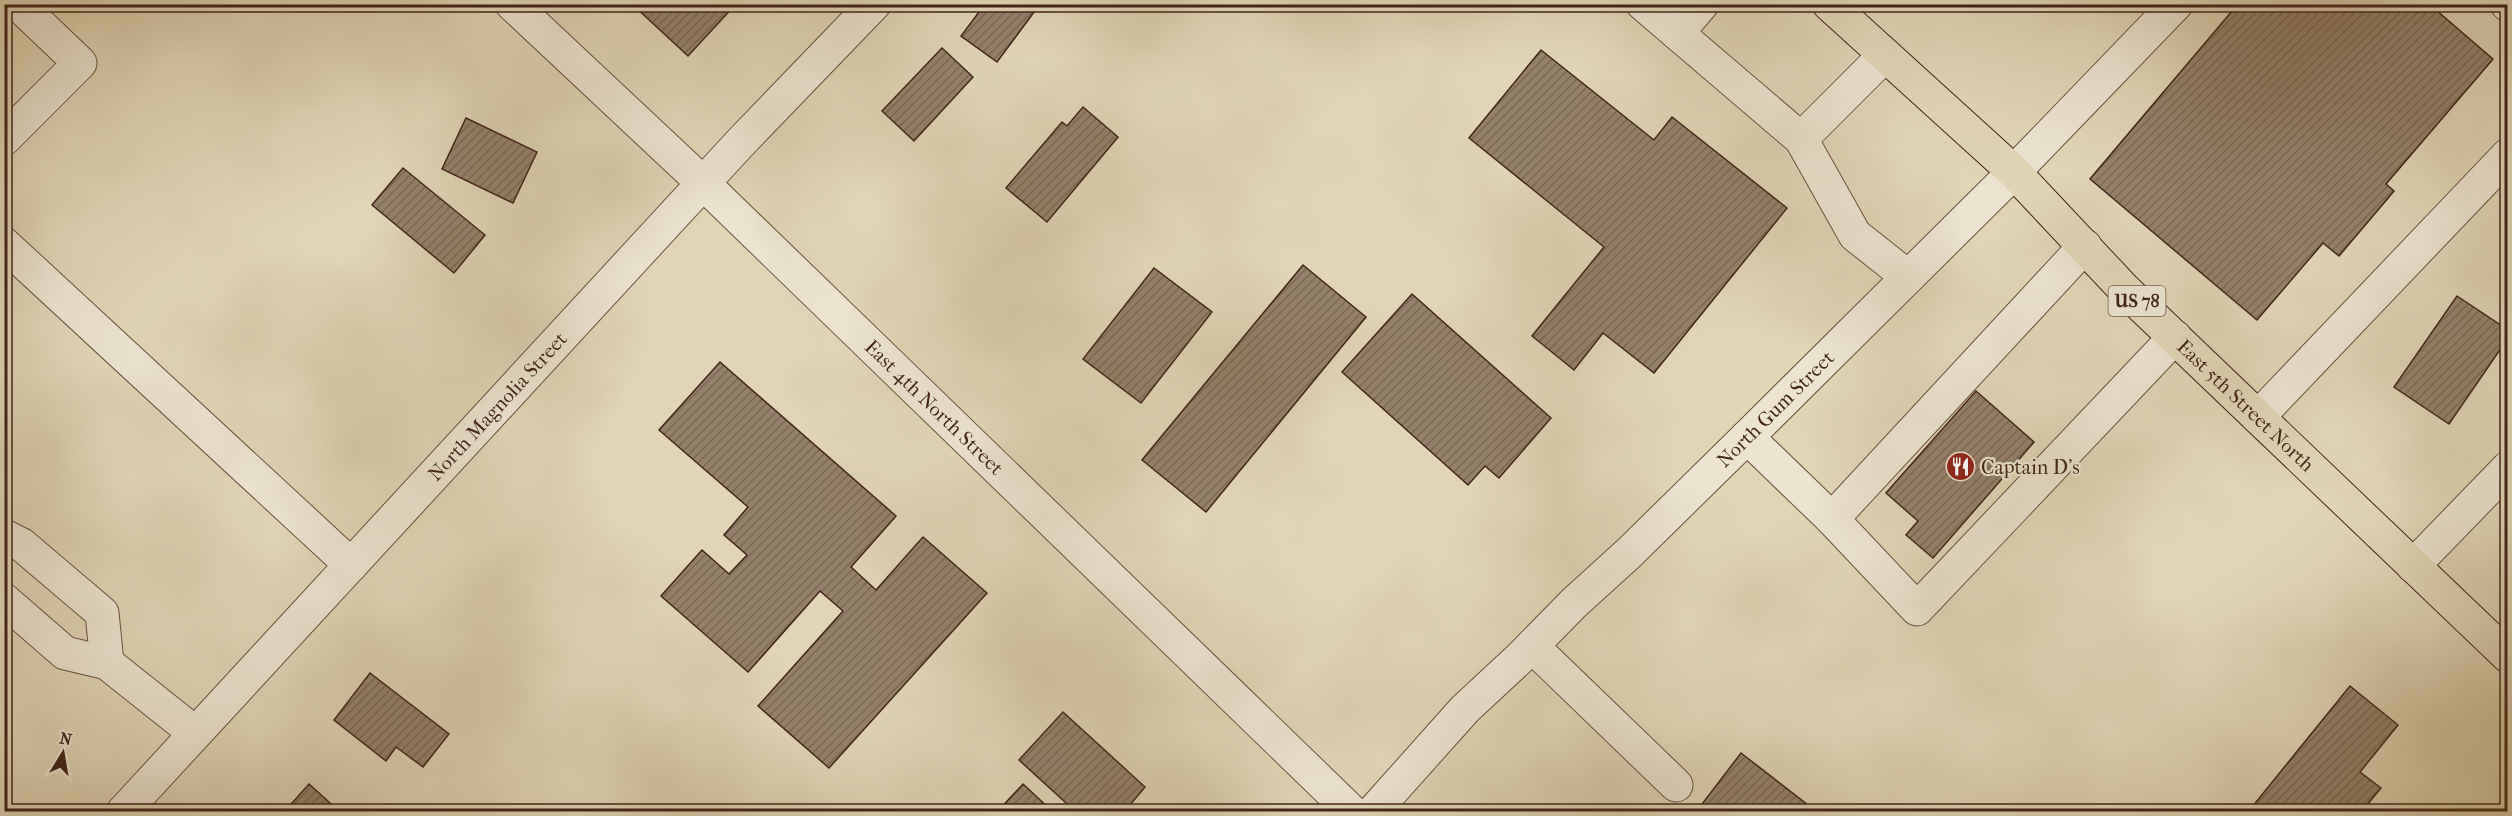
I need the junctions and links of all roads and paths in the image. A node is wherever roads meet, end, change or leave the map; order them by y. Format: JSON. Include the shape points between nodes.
{"nodes":[{"id":1,"x":18,"y":4,"type":"edge"},
{"id":2,"x":512,"y":4,"type":"edge"},
{"id":3,"x":874,"y":4,"type":"edge"},
{"id":4,"x":1643,"y":4,"type":"edge"},
{"id":5,"x":1702,"y":4,"type":"edge"},
{"id":6,"x":1829,"y":4,"type":"edge"},
{"id":7,"x":2176,"y":4,"type":"edge"},
{"id":8,"x":1677,"y":33,"type":"junction"},
{"id":9,"x":1885,"y":55,"type":"junction"},
{"id":10,"x":4,"y":139,"type":"edge"},
{"id":11,"x":1801,"y":139,"type":"junction"},
{"id":12,"x":2508,"y":155,"type":"edge"},
{"id":13,"x":2014,"y":172,"type":"junction"},
{"id":14,"x":704,"y":184,"type":"junction"},
{"id":15,"x":4,"y":244,"type":"edge"},
{"id":16,"x":2085,"y":246,"type":"junction"},
{"id":17,"x":1908,"y":278,"type":"junction"},
{"id":18,"x":2175,"y":337,"type":"junction"},
{"id":19,"x":2258,"y":417,"type":"junction"},
{"id":20,"x":1747,"y":437,"type":"junction"},
{"id":21,"x":2508,"y":468,"type":"edge"},
{"id":22,"x":1832,"y":519,"type":"junction"},
{"id":23,"x":4,"y":536,"type":"edge"},
{"id":24,"x":351,"y":566,"type":"junction"},
{"id":25,"x":2413,"y":566,"type":"junction"},
{"id":26,"x":4,"y":600,"type":"edge"},
{"id":27,"x":1532,"y":646,"type":"junction"},
{"id":28,"x":2508,"y":656,"type":"edge"},
{"id":29,"x":106,"y":663,"type":"junction"},
{"id":30,"x":195,"y":733,"type":"junction"},
{"id":31,"x":1676,"y":785,"type":"dead end"},
{"id":32,"x":123,"y":812,"type":"edge"},
{"id":33,"x":1352,"y":812,"type":"edge"},
{"id":34,"x":1372,"y":812,"type":"edge"}],
"edges":[{"from":1,"to":10,"type":"street","via":[[80,63]]},
{"from":2,"to":14,"type":"street","name":"East 4th North Street"},
{"from":3,"to":14,"type":"street","name":"North Magnolia Street"},
{"from":4,"to":8,"type":"street"},
{"from":5,"to":8,"type":"street"},
{"from":6,"to":9,"type":"main road","name":"East 5th Street North","number":"US 78"},
{"from":7,"to":13,"type":"street","name":"North Gum Street"},
{"from":8,"to":11,"type":"street"},
{"from":9,"to":11,"type":"street"},
{"from":9,"to":13,"type":"main road","name":"East 5th Street North","number":"US 78"},
{"from":11,"to":17,"type":"street","via":[[1855,235]]},
{"from":12,"to":19,"type":"street"},
{"from":13,"to":16,"type":"main road","name":"East 5th Street North","number":"US 78"},
{"from":13,"to":17,"type":"street","name":"North Gum Street"},
{"from":14,"to":24,"type":"street","name":"North Magnolia Street"},
{"from":14,"to":33,"type":"street","name":"East 4th North Street"},
{"from":15,"to":24,"type":"street"},
{"from":16,"to":18,"type":"main road","name":"East 5th Street North","number":"US 78"},
{"from":16,"to":22,"type":"street"},
{"from":17,"to":20,"type":"street","name":"North Gum Street"},
{"from":18,"to":19,"type":"main road","name":"East 5th Street North","number":"US 78"},
{"from":18,"to":22,"type":"street","via":[[1917,609]]},
{"from":19,"to":25,"type":"main road","name":"East 5th Street North","number":"US 78"},
{"from":20,"to":22,"type":"street"},
{"from":20,"to":27,"type":"street","name":"North Gum Street"},
{"from":21,"to":25,"type":"street"},
{"from":23,"to":29,"type":"street","via":[[22,545],[102,613]]},
{"from":24,"to":30,"type":"street","name":"North Magnolia Street"},
{"from":25,"to":28,"type":"main road","name":"East 5th Street North","number":"US 78"},
{"from":26,"to":29,"type":"street","via":[[65,654]]},
{"from":27,"to":31,"type":"street"},
{"from":27,"to":34,"type":"street","name":"North Gum Street","via":[[1465,709]]},
{"from":29,"to":30,"type":"street"},
{"from":30,"to":32,"type":"street","name":"North Magnolia Street"}]}
